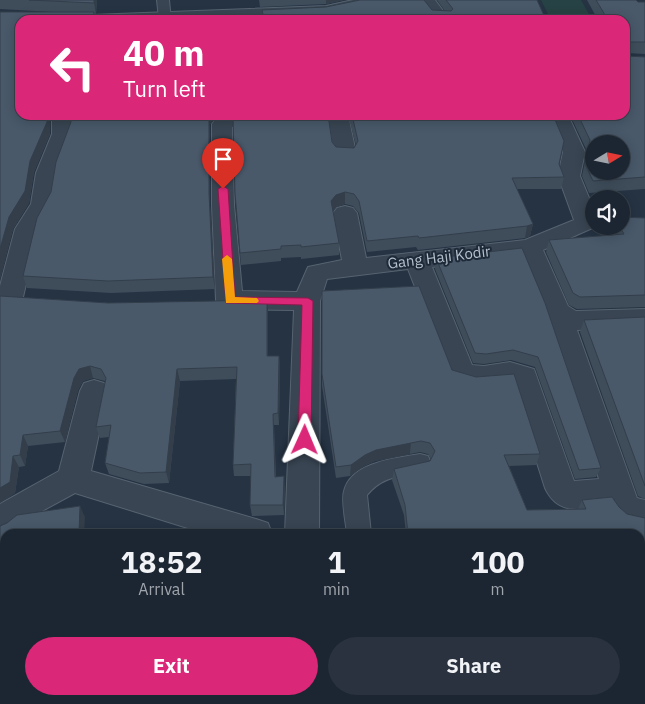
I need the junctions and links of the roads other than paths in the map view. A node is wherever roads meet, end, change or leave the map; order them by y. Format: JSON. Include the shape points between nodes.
{"nodes":[{"id":1,"x":163,"y":0,"type":"edge"},
{"id":2,"x":376,"y":0,"type":"edge"},
{"id":3,"x":426,"y":0,"type":"edge"},
{"id":4,"x":104,"y":13,"type":"edge"},
{"id":5,"x":128,"y":15,"type":"edge"},
{"id":6,"x":165,"y":15,"type":"edge"},
{"id":7,"x":327,"y":15,"type":"edge"},
{"id":8,"x":437,"y":15,"type":"edge"},
{"id":9,"x":62,"y":120,"type":"edge"},
{"id":10,"x":247,"y":120,"type":"edge"},
{"id":11,"x":339,"y":120,"type":"edge"},
{"id":12,"x":560,"y":120,"type":"edge"},
{"id":13,"x":345,"y":153,"type":"edge"},
{"id":14,"x":345,"y":213,"type":"dead end"},
{"id":15,"x":529,"y":247,"type":"junction"},
{"id":16,"x":417,"y":260,"type":"junction"},
{"id":17,"x":356,"y":267,"type":"junction"},
{"id":18,"x":5,"y":297,"type":"edge"},
{"id":19,"x":38,"y":299,"type":"edge"},
{"id":20,"x":308,"y":301,"type":"junction"},
{"id":21,"x":557,"y":312,"type":"junction"},
{"id":22,"x":645,"y":318,"type":"edge"},
{"id":23,"x":94,"y":392,"type":"dead end"},
{"id":24,"x":420,"y":462,"type":"edge"},
{"id":25,"x":72,"y":479,"type":"junction"},
{"id":26,"x":619,"y":491,"type":"junction"},
{"id":27,"x":645,"y":514,"type":"edge"},
{"id":28,"x":0,"y":522,"type":"edge"},
{"id":29,"x":239,"y":529,"type":"edge"},
{"id":30,"x":302,"y":529,"type":"edge"},
{"id":31,"x":359,"y":529,"type":"edge"}],
"edges":[{"from":1,"to":6,"type":"lane"},
{"from":2,"to":7,"type":"street"},
{"from":3,"to":8,"type":"street"},
{"from":4,"to":5,"type":"street"},
{"from":9,"to":18,"type":"street","via":[[62,134],[47,172],[42,204],[27,229]]},
{"from":10,"to":20,"type":"street","via":[[222,124],[220,301]]},
{"from":11,"to":13,"type":"street"},
{"from":12,"to":15,"type":"street","name":"Gang Haji Kodir","via":[[574,152],[569,176],[587,224]]},
{"from":14,"to":17,"type":"street"},
{"from":15,"to":16,"type":"street","name":"Gang Haji Kodir"},
{"from":15,"to":21,"type":"street"},
{"from":16,"to":17,"type":"street","name":"Gang Haji Kodir"},
{"from":16,"to":26,"type":"street","via":[[462,372],[467,377],[514,373],[524,377],[565,493]]},
{"from":17,"to":20,"type":"street","name":"Gang Haji Kodir","via":[[317,273]]},
{"from":18,"to":19,"type":"street"},
{"from":20,"to":30,"type":"street"},
{"from":21,"to":22,"type":"street","via":[[571,321]]},
{"from":21,"to":26,"type":"street"},
{"from":23,"to":25,"type":"street"},
{"from":24,"to":31,"type":"lane","via":[[375,472],[364,480],[355,492]]},
{"from":25,"to":28,"type":"street"},
{"from":25,"to":29,"type":"street"},
{"from":26,"to":27,"type":"street","via":[[626,510],[631,514]]}]}
